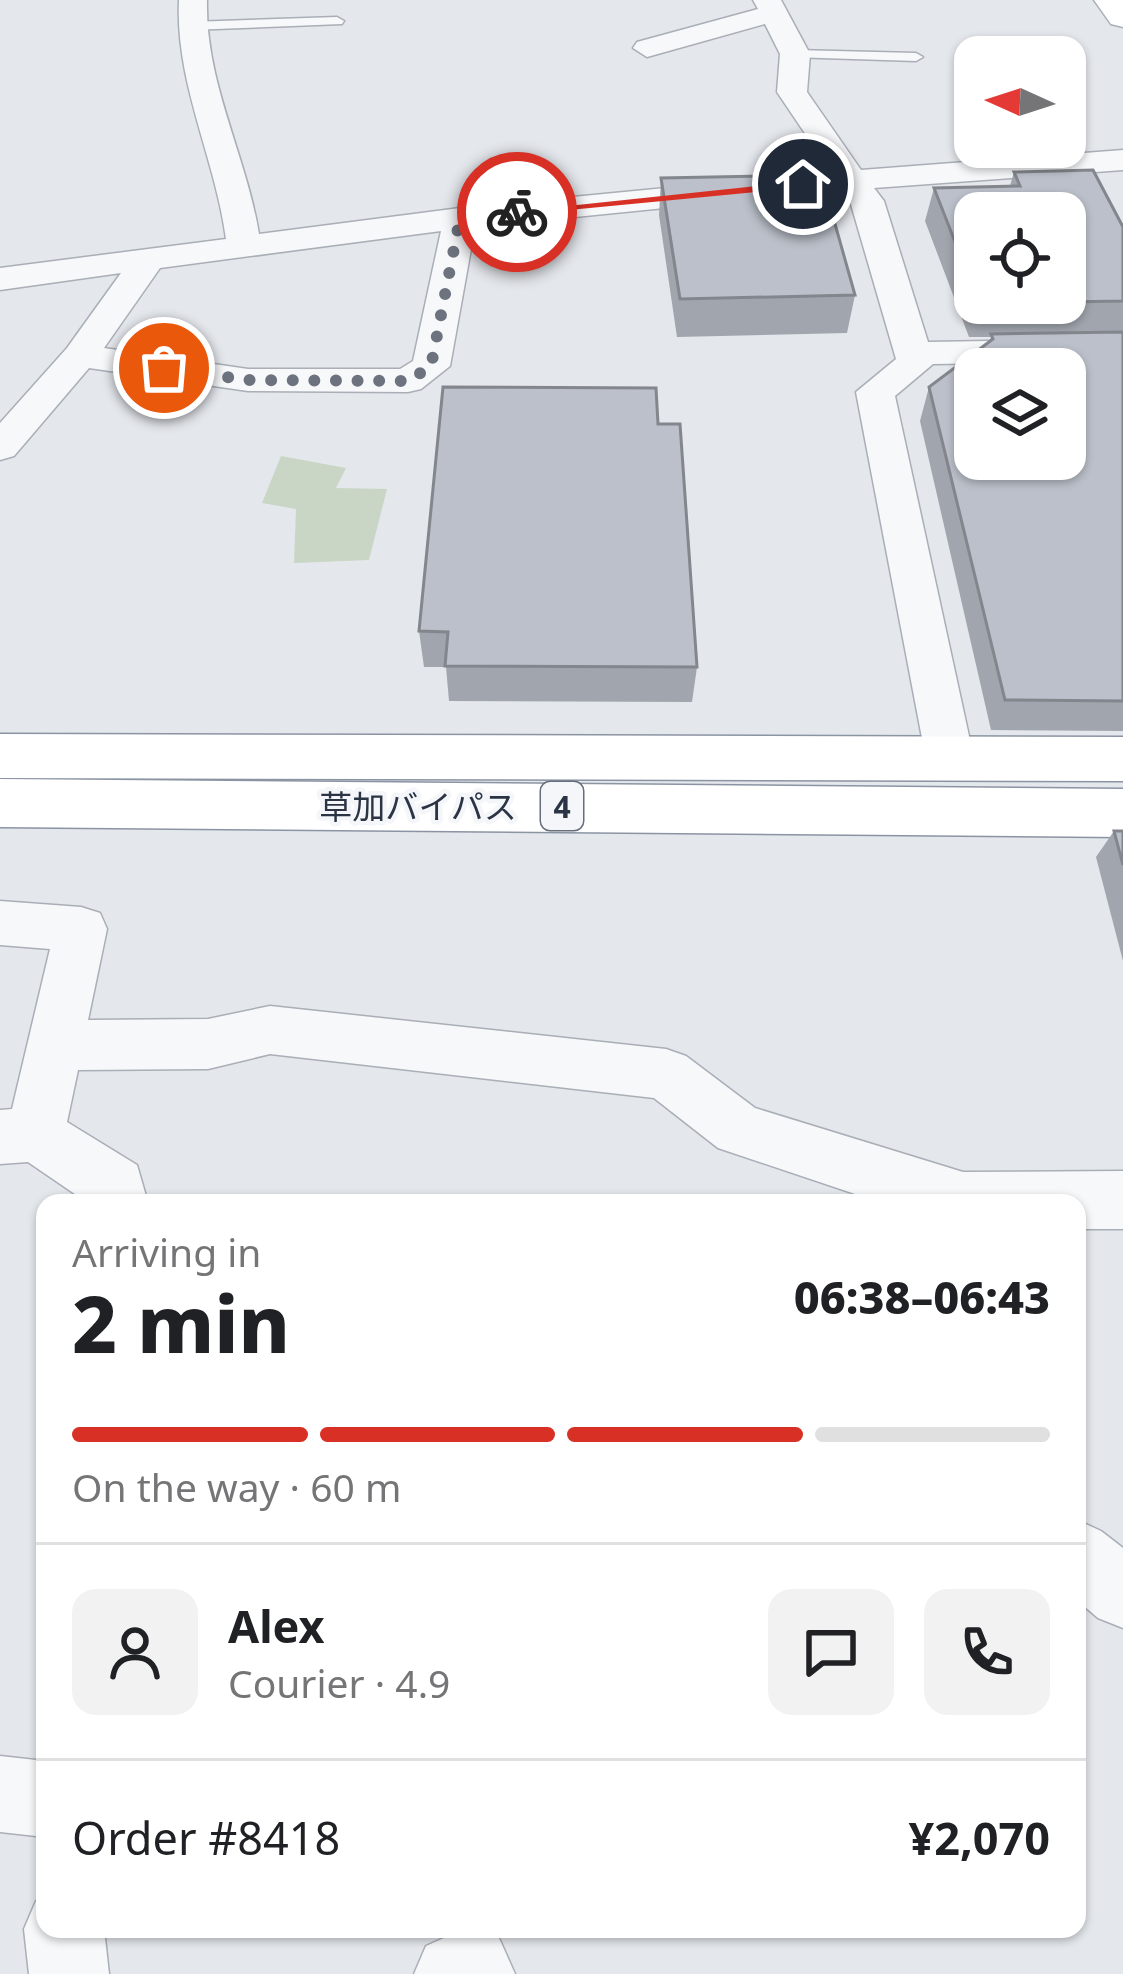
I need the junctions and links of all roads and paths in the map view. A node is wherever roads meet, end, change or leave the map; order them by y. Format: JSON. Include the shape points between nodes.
{"nodes":[{"id":1,"x":1111,"y":0,"type":"edge"},
{"id":2,"x":770,"y":6,"type":"edge"},
{"id":3,"x":192,"y":13,"type":"edge"},
{"id":4,"x":1123,"y":16,"type":"edge"},
{"id":5,"x":337,"y":21,"type":"dead end"},
{"id":6,"x":647,"y":48,"type":"dead end"},
{"id":7,"x":795,"y":54,"type":"junction"},
{"id":8,"x":916,"y":57,"type":"dead end"},
{"id":9,"x":1086,"y":159,"type":"edge"},
{"id":10,"x":1123,"y":160,"type":"edge"},
{"id":11,"x":954,"y":167,"type":"edge"},
{"id":12,"x":851,"y":180,"type":"junction"},
{"id":13,"x":460,"y":218,"type":"junction"},
{"id":14,"x":244,"y":245,"type":"junction"},
{"id":15,"x":148,"y":259,"type":"junction"},
{"id":16,"x":0,"y":279,"type":"edge"},
{"id":17,"x":1123,"y":350,"type":"edge"},
{"id":18,"x":914,"y":352,"type":"junction"},
{"id":19,"x":80,"y":356,"type":"junction"},
{"id":20,"x":0,"y":447,"type":"edge"},
{"id":21,"x":0,"y":756,"type":"edge"},
{"id":22,"x":950,"y":759,"type":"junction"},
{"id":23,"x":1123,"y":759,"type":"edge"},
{"id":24,"x":0,"y":803,"type":"edge"},
{"id":25,"x":1123,"y":812,"type":"edge"},
{"id":26,"x":0,"y":923,"type":"edge"},
{"id":27,"x":55,"y":1045,"type":"junction"},
{"id":28,"x":18,"y":1136,"type":"edge"},
{"id":29,"x":117,"y":1194,"type":"edge"},
{"id":30,"x":941,"y":1194,"type":"edge"},
{"id":31,"x":1086,"y":1200,"type":"edge"},
{"id":32,"x":1123,"y":1200,"type":"edge"},
{"id":33,"x":1086,"y":1562,"type":"edge"},
{"id":34,"x":1123,"y":1592,"type":"edge"},
{"id":35,"x":0,"y":1794,"type":"edge"},
{"id":36,"x":36,"y":1798,"type":"edge"},
{"id":37,"x":65,"y":1938,"type":"edge"},
{"id":38,"x":69,"y":1974,"type":"edge"},
{"id":39,"x":454,"y":1974,"type":"edge"},
{"id":40,"x":475,"y":1974,"type":"edge"}],
"edges":[{"from":1,"to":4,"type":"main road"},
{"from":2,"to":6,"type":"street"},
{"from":2,"to":7,"type":"street"},
{"from":3,"to":5,"type":"lane"},
{"from":3,"to":14,"type":"street","via":[[198,84],[235,189]]},
{"from":7,"to":8,"type":"lane"},
{"from":7,"to":12,"type":"street","via":[[792,92]]},
{"from":9,"to":10,"type":"street"},
{"from":11,"to":12,"type":"street"},
{"from":12,"to":13,"type":"street"},
{"from":12,"to":18,"type":"street","via":[[867,201]]},
{"from":13,"to":14,"type":"street"},
{"from":13,"to":19,"type":"street","via":[[431,366],[408,381],[248,380]]},
{"from":14,"to":15,"type":"street"},
{"from":15,"to":16,"type":"street"},
{"from":15,"to":19,"type":"street"},
{"from":17,"to":18,"type":"street"},
{"from":18,"to":22,"type":"street","via":[[916,362],[875,392]]},
{"from":19,"to":20,"type":"street"},
{"from":21,"to":22,"type":"main road","name":"草加バイパス","number":"4"},
{"from":22,"to":23,"type":"main road","name":"草加バイパス","number":"4"},
{"from":24,"to":25,"type":"main road","name":"草加バイパス","number":"4"},
{"from":26,"to":27,"type":"street","via":[[81,928]]},
{"from":27,"to":28,"type":"street"},
{"from":27,"to":30,"type":"street","via":[[208,1044],[270,1030],[666,1074],[738,1129]]},
{"from":28,"to":29,"type":"street","via":[[116,1185]]},
{"from":31,"to":32,"type":"street"},
{"from":33,"to":34,"type":"street"},
{"from":35,"to":36,"type":"street"},
{"from":37,"to":38,"type":"street"},
{"from":39,"to":40,"type":"street","via":[[471,1966]]}]}
